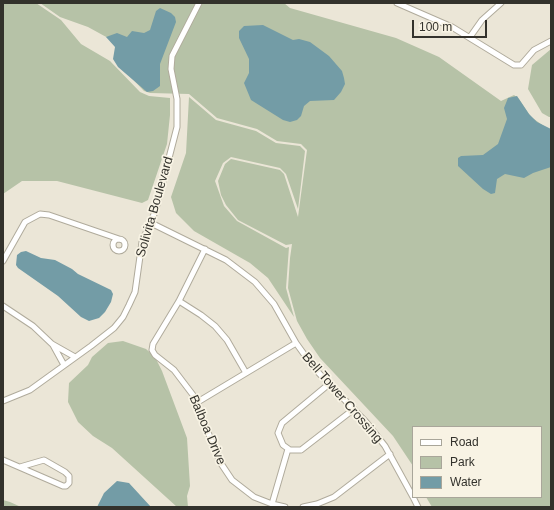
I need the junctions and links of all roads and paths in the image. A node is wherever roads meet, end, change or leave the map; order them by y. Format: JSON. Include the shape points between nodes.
{"nodes":[{"id":1,"x":199,"y":3,"type":"edge"},
{"id":2,"x":397,"y":3,"type":"edge"},
{"id":3,"x":500,"y":3,"type":"edge"},
{"id":4,"x":411,"y":5,"type":"edge"},
{"id":5,"x":470,"y":37,"type":"junction"},
{"id":6,"x":551,"y":41,"type":"edge"},
{"id":7,"x":151,"y":222,"type":"junction"},
{"id":8,"x":122,"y":240,"type":"dead end"},
{"id":9,"x":205,"y":249,"type":"junction"},
{"id":10,"x":3,"y":261,"type":"edge"},
{"id":11,"x":179,"y":301,"type":"junction"},
{"id":12,"x":3,"y":306,"type":"edge"},
{"id":13,"x":296,"y":343,"type":"junction"},
{"id":14,"x":52,"y":344,"type":"junction"},
{"id":15,"x":75,"y":357,"type":"junction"},
{"id":16,"x":64,"y":365,"type":"junction"},
{"id":17,"x":246,"y":373,"type":"junction"},
{"id":18,"x":329,"y":384,"type":"junction"},
{"id":19,"x":3,"y":401,"type":"edge"},
{"id":20,"x":196,"y":403,"type":"junction"},
{"id":21,"x":354,"y":409,"type":"junction"},
{"id":22,"x":288,"y":448,"type":"junction"},
{"id":23,"x":390,"y":454,"type":"junction"},
{"id":24,"x":3,"y":460,"type":"edge"},
{"id":25,"x":20,"y":467,"type":"junction"},
{"id":26,"x":412,"y":495,"type":"edge"},
{"id":27,"x":414,"y":498,"type":"edge"},
{"id":28,"x":272,"y":504,"type":"junction"},
{"id":29,"x":285,"y":507,"type":"edge"},
{"id":30,"x":303,"y":507,"type":"edge"},
{"id":31,"x":418,"y":507,"type":"edge"}],
"edges":[{"from":1,"to":7,"type":"street","name":"Solivita Boulevard","via":[[172,56],[171,74],[177,99],[177,128]]},
{"from":2,"to":4,"type":"street"},
{"from":3,"to":5,"type":"street","via":[[482,20]]},
{"from":4,"to":5,"type":"street"},
{"from":5,"to":6,"type":"street","via":[[516,66],[523,63],[539,47]]},
{"from":7,"to":9,"type":"street","name":"Bell Tower Crossing"},
{"from":7,"to":15,"type":"street","name":"Solivita Boulevard","via":[[139,254],[135,292],[123,317],[114,328]]},
{"from":8,"to":10,"type":"street","via":[[40,214],[25,222]]},
{"from":9,"to":11,"type":"street","name":"Balboa Drive"},
{"from":9,"to":13,"type":"street","name":"Bell Tower Crossing","via":[[226,260],[255,282],[281,315]]},
{"from":11,"to":17,"type":"street","via":[[215,326],[227,340]]},
{"from":11,"to":20,"type":"street","name":"Balboa Drive","via":[[153,344],[152,350],[181,377]]},
{"from":12,"to":14,"type":"street","via":[[33,326]]},
{"from":13,"to":17,"type":"street"},
{"from":13,"to":18,"type":"street","name":"Bell Tower Crossing"},
{"from":14,"to":15,"type":"street"},
{"from":14,"to":16,"type":"street"},
{"from":15,"to":16,"type":"street","name":"Solivita Boulevard"},
{"from":16,"to":19,"type":"street","name":"Solivita Boulevard","via":[[30,390]]},
{"from":17,"to":20,"type":"street"},
{"from":18,"to":21,"type":"street","name":"Bell Tower Crossing"},
{"from":18,"to":22,"type":"street","via":[[282,423],[279,436]]},
{"from":20,"to":28,"type":"street","name":"Balboa Drive","via":[[225,471],[244,491]]},
{"from":21,"to":22,"type":"street","via":[[306,447],[298,450]]},
{"from":21,"to":23,"type":"street","name":"Bell Tower Crossing"},
{"from":22,"to":28,"type":"street"},
{"from":23,"to":26,"type":"street","name":"Bell Tower Crossing"},
{"from":23,"to":30,"type":"street","via":[[334,497]]},
{"from":24,"to":25,"type":"street"},
{"from":25,"to":25,"type":"street","via":[[44,460],[65,472],[69,476],[69,483],[63,486]]},
{"from":27,"to":31,"type":"street","name":"Bell Tower Crossing"},
{"from":28,"to":29,"type":"street","name":"Balboa Drive"}]}
